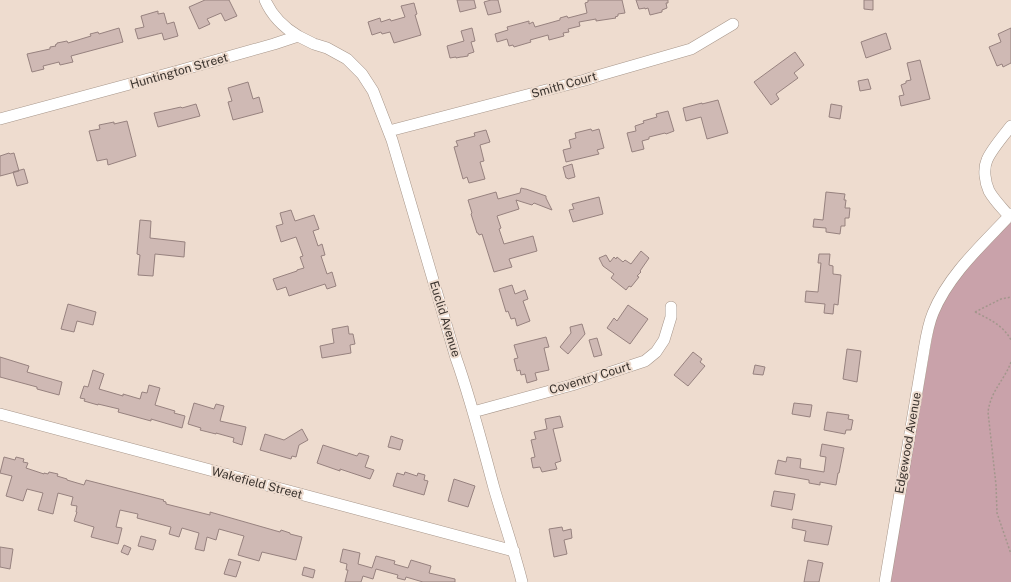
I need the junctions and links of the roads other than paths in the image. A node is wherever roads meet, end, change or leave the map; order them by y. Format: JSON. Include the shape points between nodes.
{"nodes":[{"id":1,"x":265,"y":0,"type":"edge"},
{"id":2,"x":733,"y":24,"type":"dead end"},
{"id":3,"x":298,"y":36,"type":"junction"},
{"id":4,"x":0,"y":119,"type":"edge"},
{"id":5,"x":1011,"y":126,"type":"edge"},
{"id":6,"x":388,"y":131,"type":"junction"},
{"id":7,"x":1010,"y":215,"type":"edge"},
{"id":8,"x":671,"y":307,"type":"dead end"},
{"id":9,"x":473,"y":412,"type":"junction"},
{"id":10,"x":0,"y":414,"type":"edge"},
{"id":11,"x":514,"y":551,"type":"junction"},
{"id":12,"x":522,"y":582,"type":"edge"},
{"id":13,"x":885,"y":582,"type":"edge"}],
"edges":[{"from":1,"to":3,"type":"street","via":[[277,19]]},
{"from":2,"to":6,"type":"street","name":"Smith Court","via":[[691,49],[578,82]]},
{"from":3,"to":4,"type":"street","name":"Huntington Street"},
{"from":3,"to":6,"type":"street","name":"Euclid Avenue","via":[[334,51],[362,74],[373,91]]},
{"from":5,"to":7,"type":"street","via":[[991,153],[985,176],[989,190]]},
{"from":6,"to":9,"type":"street","name":"Euclid Avenue"},
{"from":7,"to":13,"type":"street","name":"Edgewood Avenue","via":[[949,283],[932,315]]},
{"from":8,"to":9,"type":"street","name":"Coventry Court","via":[[671,318],[664,340],[656,352],[645,361],[572,385]]},
{"from":9,"to":11,"type":"street","name":"Euclid Avenue"},
{"from":10,"to":11,"type":"street","name":"Wakefield Street"},
{"from":11,"to":12,"type":"street","name":"Euclid Avenue"}]}
